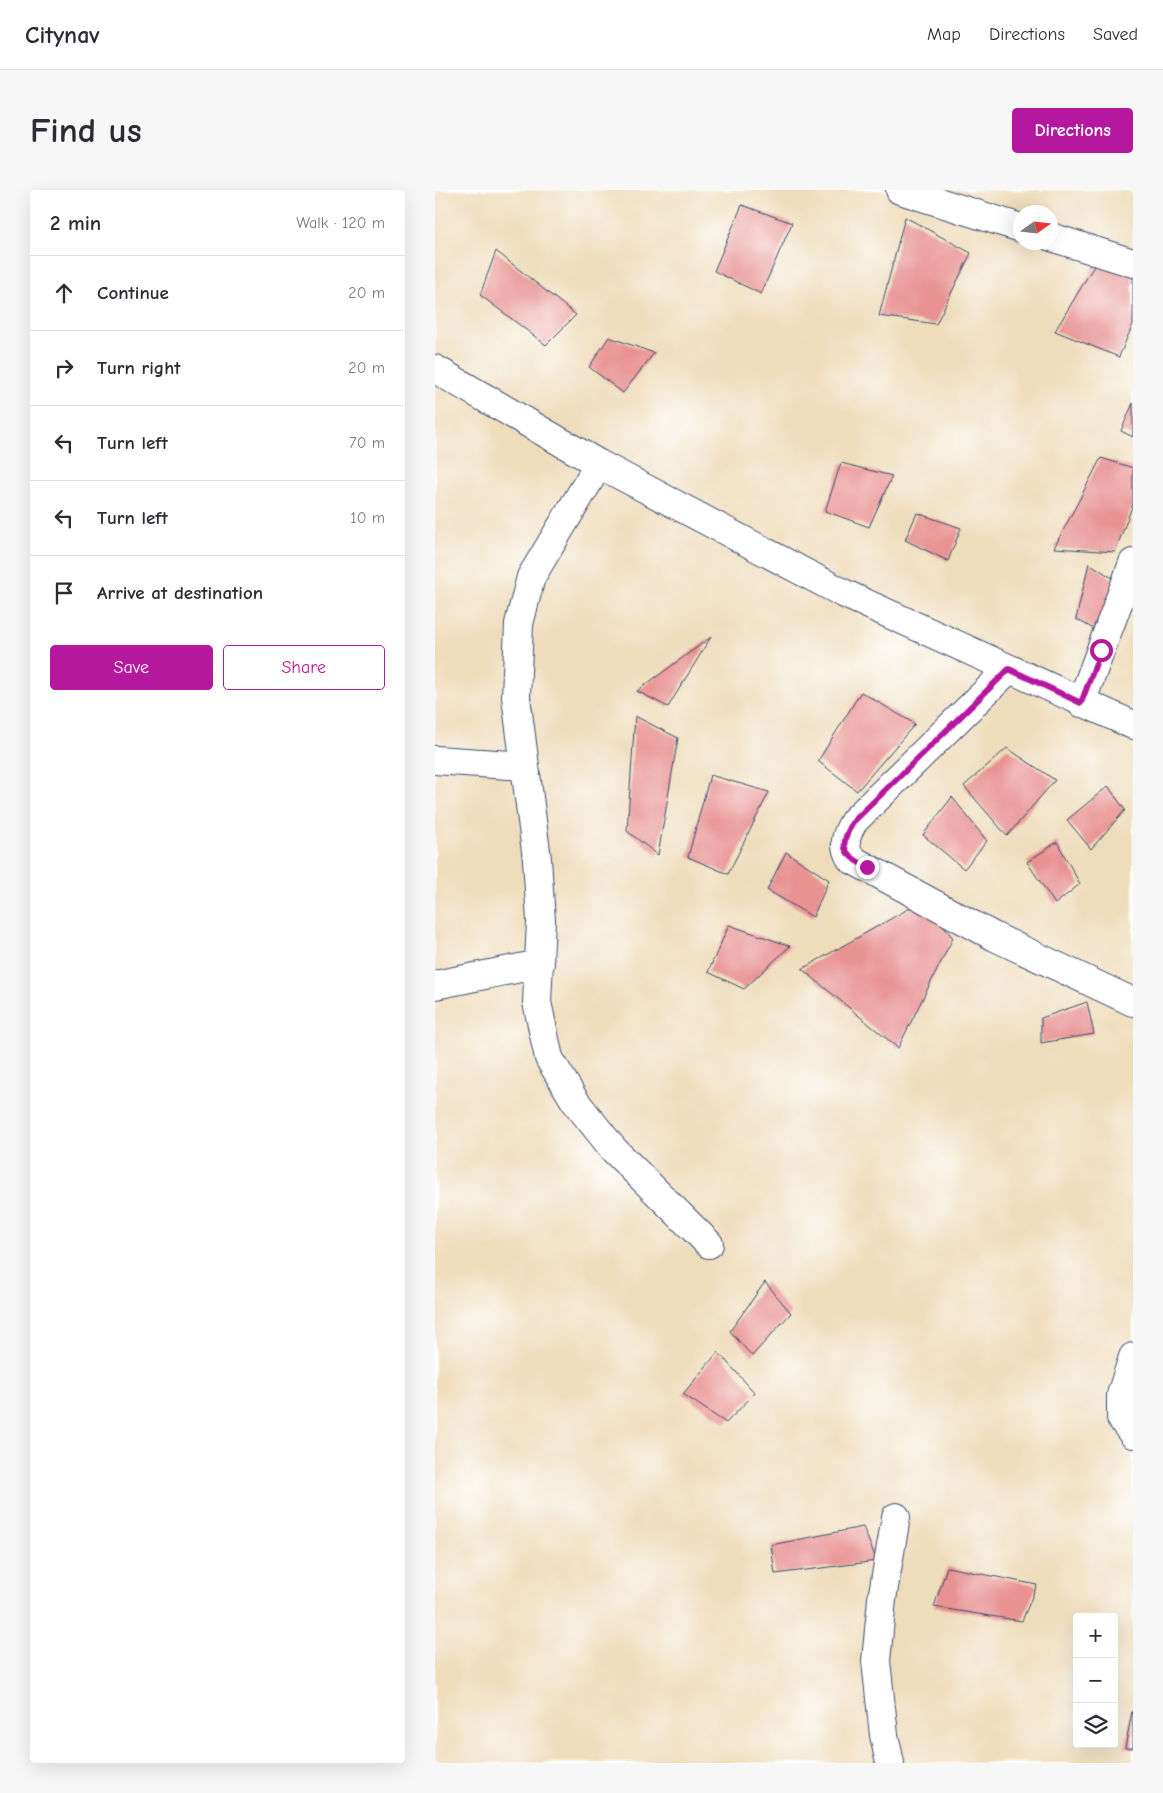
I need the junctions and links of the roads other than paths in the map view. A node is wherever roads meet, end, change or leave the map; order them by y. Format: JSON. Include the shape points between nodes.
{"nodes":[{"id":1,"x":900,"y":190,"type":"edge"},
{"id":2,"x":1013,"y":225,"type":"edge"},
{"id":3,"x":1058,"y":239,"type":"edge"},
{"id":4,"x":1133,"y":262,"type":"edge"},
{"id":5,"x":435,"y":369,"type":"edge"},
{"id":6,"x":599,"y":464,"type":"junction"},
{"id":7,"x":1133,"y":563,"type":"edge"},
{"id":8,"x":1009,"y":669,"type":"junction"},
{"id":9,"x":1081,"y":703,"type":"junction"},
{"id":10,"x":1133,"y":725,"type":"edge"},
{"id":11,"x":435,"y":760,"type":"edge"},
{"id":12,"x":525,"y":766,"type":"junction"},
{"id":13,"x":540,"y":964,"type":"junction"},
{"id":14,"x":435,"y":985,"type":"edge"},
{"id":15,"x":1133,"y":1002,"type":"edge"},
{"id":16,"x":709,"y":1244,"type":"dead end"},
{"id":17,"x":1133,"y":1358,"type":"edge"},
{"id":18,"x":1133,"y":1434,"type":"edge"},
{"id":19,"x":896,"y":1517,"type":"dead end"},
{"id":20,"x":890,"y":1763,"type":"edge"}],
"edges":[{"from":1,"to":2,"type":"street"},
{"from":3,"to":4,"type":"street"},
{"from":5,"to":6,"type":"street"},
{"from":6,"to":8,"type":"street","via":[[843,593]]},
{"from":6,"to":12,"type":"street","via":[[531,577],[519,624],[517,697]]},
{"from":7,"to":9,"type":"street"},
{"from":8,"to":9,"type":"street"},
{"from":8,"to":15,"type":"street","via":[[854,821],[846,834],[846,851],[851,859],[995,937]]},
{"from":9,"to":10,"type":"street"},
{"from":11,"to":12,"type":"street"},
{"from":12,"to":13,"type":"street","via":[[537,858]]},
{"from":13,"to":14,"type":"street"},
{"from":13,"to":16,"type":"street","via":[[537,1002],[549,1058],[575,1101],[614,1150]]},
{"from":17,"to":18,"type":"street","via":[[1121,1395],[1121,1418]]},
{"from":19,"to":20,"type":"street","via":[[882,1599],[876,1661]]}]}
